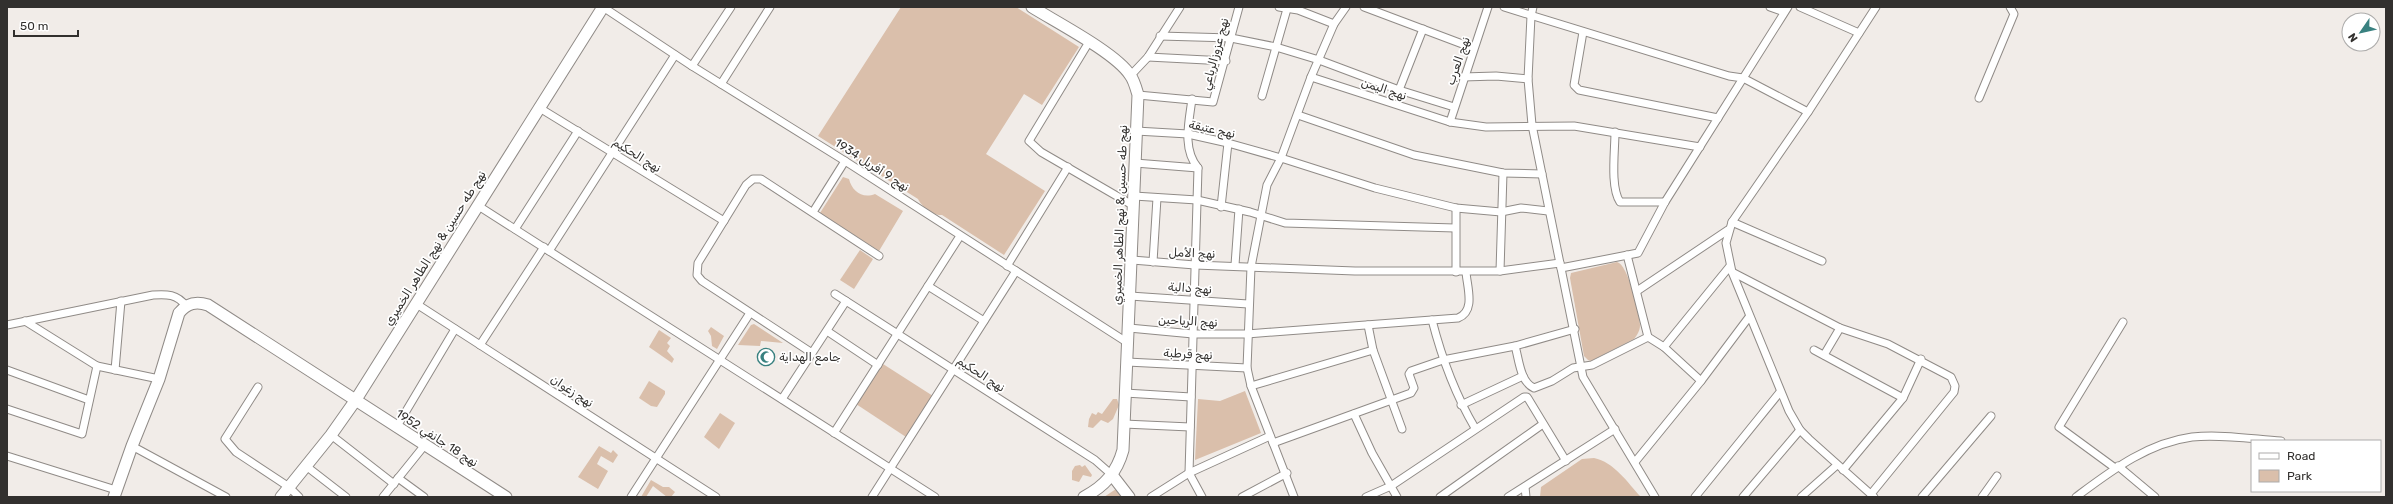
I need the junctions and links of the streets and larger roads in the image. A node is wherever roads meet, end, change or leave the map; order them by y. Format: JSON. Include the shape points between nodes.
{"nodes":[{"id":1,"x":603,"y":7,"type":"edge"},
{"id":2,"x":731,"y":7,"type":"edge"},
{"id":3,"x":770,"y":7,"type":"edge"},
{"id":4,"x":1032,"y":7,"type":"edge"},
{"id":5,"x":1180,"y":7,"type":"edge"},
{"id":6,"x":1239,"y":7,"type":"edge"},
{"id":7,"x":1279,"y":7,"type":"edge"},
{"id":8,"x":1346,"y":7,"type":"edge"},
{"id":9,"x":1364,"y":7,"type":"edge"},
{"id":10,"x":1488,"y":7,"type":"edge"},
{"id":11,"x":1504,"y":7,"type":"edge"},
{"id":12,"x":1534,"y":7,"type":"edge"},
{"id":13,"x":1770,"y":7,"type":"edge"},
{"id":14,"x":1800,"y":7,"type":"edge"},
{"id":15,"x":1876,"y":7,"type":"edge"},
{"id":16,"x":2010,"y":7,"type":"edge"},
{"id":17,"x":1287,"y":9,"type":"junction"},
{"id":18,"x":1299,"y":9,"type":"edge"},
{"id":19,"x":1786,"y":10,"type":"edge"},
{"id":20,"x":1531,"y":16,"type":"junction"},
{"id":21,"x":1334,"y":24,"type":"junction"},
{"id":22,"x":1423,"y":30,"type":"junction"},
{"id":23,"x":1583,"y":32,"type":"junction"},
{"id":24,"x":1859,"y":33,"type":"junction"},
{"id":25,"x":1160,"y":36,"type":"junction"},
{"id":26,"x":1230,"y":38,"type":"junction"},
{"id":27,"x":1089,"y":42,"type":"junction"},
{"id":28,"x":1276,"y":47,"type":"junction"},
{"id":29,"x":1473,"y":48,"type":"junction"},
{"id":30,"x":675,"y":55,"type":"junction"},
{"id":31,"x":1148,"y":57,"type":"junction"},
{"id":32,"x":1319,"y":60,"type":"junction"},
{"id":33,"x":1226,"y":61,"type":"junction"},
{"id":34,"x":692,"y":66,"type":"junction"},
{"id":35,"x":1131,"y":75,"type":"junction"},
{"id":36,"x":1311,"y":77,"type":"junction"},
{"id":37,"x":1463,"y":77,"type":"junction"},
{"id":38,"x":1743,"y":78,"type":"junction"},
{"id":39,"x":1528,"y":79,"type":"junction"},
{"id":40,"x":721,"y":84,"type":"junction"},
{"id":41,"x":1399,"y":90,"type":"junction"},
{"id":42,"x":1138,"y":95,"type":"junction"},
{"id":43,"x":1262,"y":96,"type":"dead end"},
{"id":44,"x":1979,"y":98,"type":"dead end"},
{"id":45,"x":1192,"y":99,"type":"junction"},
{"id":46,"x":538,"y":107,"type":"junction"},
{"id":47,"x":1454,"y":107,"type":"junction"},
{"id":48,"x":1808,"y":112,"type":"junction"},
{"id":49,"x":1298,"y":115,"type":"junction"},
{"id":50,"x":1718,"y":118,"type":"junction"},
{"id":51,"x":1450,"y":122,"type":"junction"},
{"id":52,"x":1532,"y":125,"type":"junction"},
{"id":53,"x":578,"y":131,"type":"junction"},
{"id":54,"x":1136,"y":131,"type":"junction"},
{"id":55,"x":1615,"y":132,"type":"junction"},
{"id":56,"x":1188,"y":134,"type":"junction"},
{"id":57,"x":1228,"y":143,"type":"junction"},
{"id":58,"x":1700,"y":146,"type":"junction"},
{"id":59,"x":613,"y":153,"type":"junction"},
{"id":60,"x":1281,"y":158,"type":"junction"},
{"id":61,"x":845,"y":161,"type":"junction"},
{"id":62,"x":1135,"y":163,"type":"junction"},
{"id":63,"x":1068,"y":167,"type":"junction"},
{"id":64,"x":1198,"y":168,"type":"junction"},
{"id":65,"x":1503,"y":173,"type":"junction"},
{"id":66,"x":1542,"y":174,"type":"junction"},
{"id":67,"x":1157,"y":198,"type":"junction"},
{"id":68,"x":1197,"y":200,"type":"junction"},
{"id":69,"x":1134,"y":201,"type":"junction"},
{"id":70,"x":1665,"y":202,"type":"junction"},
{"id":71,"x":477,"y":205,"type":"junction"},
{"id":72,"x":1221,"y":207,"type":"junction"},
{"id":73,"x":1456,"y":208,"type":"junction"},
{"id":74,"x":1238,"y":209,"type":"junction"},
{"id":75,"x":1548,"y":211,"type":"junction"},
{"id":76,"x":813,"y":212,"type":"junction"},
{"id":77,"x":1501,"y":212,"type":"junction"},
{"id":78,"x":1260,"y":215,"type":"junction"},
{"id":79,"x":724,"y":222,"type":"junction"},
{"id":80,"x":1732,"y":222,"type":"junction"},
{"id":81,"x":1455,"y":228,"type":"junction"},
{"id":82,"x":515,"y":229,"type":"junction"},
{"id":83,"x":1728,"y":230,"type":"junction"},
{"id":84,"x":960,"y":236,"type":"junction"},
{"id":85,"x":546,"y":249,"type":"junction"},
{"id":86,"x":1627,"y":255,"type":"junction"},
{"id":87,"x":879,"y":256,"type":"dead end"},
{"id":88,"x":1132,"y":260,"type":"junction"},
{"id":89,"x":1822,"y":261,"type":"dead end"},
{"id":90,"x":1153,"y":262,"type":"junction"},
{"id":91,"x":1195,"y":265,"type":"junction"},
{"id":92,"x":1235,"y":265,"type":"junction"},
{"id":93,"x":1007,"y":266,"type":"junction"},
{"id":94,"x":1561,"y":266,"type":"junction"},
{"id":95,"x":1250,"y":267,"type":"junction"},
{"id":96,"x":1731,"y":269,"type":"junction"},
{"id":97,"x":1016,"y":271,"type":"junction"},
{"id":98,"x":1500,"y":271,"type":"junction"},
{"id":99,"x":1456,"y":272,"type":"junction"},
{"id":100,"x":1466,"y":272,"type":"junction"},
{"id":101,"x":928,"y":286,"type":"junction"},
{"id":102,"x":1637,"y":290,"type":"junction"},
{"id":103,"x":835,"y":294,"type":"dead end"},
{"id":104,"x":1130,"y":296,"type":"junction"},
{"id":105,"x":1194,"y":299,"type":"junction"},
{"id":106,"x":121,"y":301,"type":"junction"},
{"id":107,"x":846,"y":301,"type":"junction"},
{"id":108,"x":415,"y":303,"type":"junction"},
{"id":109,"x":1248,"y":304,"type":"junction"},
{"id":110,"x":186,"y":306,"type":"junction"},
{"id":111,"x":750,"y":312,"type":"junction"},
{"id":112,"x":1749,"y":317,"type":"junction"},
{"id":113,"x":1432,"y":320,"type":"junction"},
{"id":114,"x":25,"y":321,"type":"junction"},
{"id":115,"x":984,"y":321,"type":"junction"},
{"id":116,"x":2123,"y":322,"type":"dead end"},
{"id":117,"x":7,"y":325,"type":"edge"},
{"id":118,"x":1368,"y":326,"type":"junction"},
{"id":119,"x":1129,"y":328,"type":"junction"},
{"id":120,"x":1840,"y":328,"type":"junction"},
{"id":121,"x":455,"y":329,"type":"junction"},
{"id":122,"x":1575,"y":329,"type":"junction"},
{"id":123,"x":827,"y":331,"type":"junction"},
{"id":124,"x":897,"y":334,"type":"junction"},
{"id":125,"x":1193,"y":334,"type":"junction"},
{"id":126,"x":1247,"y":334,"type":"junction"},
{"id":127,"x":1648,"y":337,"type":"junction"},
{"id":128,"x":1128,"y":343,"type":"junction"},
{"id":129,"x":480,"y":345,"type":"junction"},
{"id":130,"x":1515,"y":346,"type":"junction"},
{"id":131,"x":1664,"y":347,"type":"junction"},
{"id":132,"x":1373,"y":350,"type":"junction"},
{"id":133,"x":1814,"y":350,"type":"dead end"},
{"id":134,"x":812,"y":353,"type":"junction"},
{"id":135,"x":1824,"y":356,"type":"junction"},
{"id":136,"x":719,"y":359,"type":"junction"},
{"id":137,"x":1443,"y":360,"type":"junction"},
{"id":138,"x":1921,"y":360,"type":"junction"},
{"id":139,"x":1127,"y":362,"type":"junction"},
{"id":140,"x":878,"y":365,"type":"junction"},
{"id":141,"x":97,"y":366,"type":"junction"},
{"id":142,"x":1192,"y":366,"type":"junction"},
{"id":143,"x":1580,"y":366,"type":"junction"},
{"id":144,"x":1247,"y":368,"type":"junction"},
{"id":145,"x":7,"y":370,"type":"edge"},
{"id":146,"x":115,"y":370,"type":"junction"},
{"id":147,"x":953,"y":370,"type":"junction"},
{"id":148,"x":1523,"y":376,"type":"junction"},
{"id":149,"x":159,"y":379,"type":"junction"},
{"id":150,"x":1701,"y":381,"type":"junction"},
{"id":151,"x":1251,"y":386,"type":"junction"},
{"id":152,"x":1529,"y":386,"type":"junction"},
{"id":153,"x":258,"y":387,"type":"dead end"},
{"id":154,"x":1780,"y":392,"type":"junction"},
{"id":155,"x":1125,"y":393,"type":"junction"},
{"id":156,"x":1191,"y":397,"type":"junction"},
{"id":157,"x":1526,"y":397,"type":"junction"},
{"id":158,"x":1903,"y":398,"type":"junction"},
{"id":159,"x":782,"y":399,"type":"junction"},
{"id":160,"x":89,"y":400,"type":"junction"},
{"id":161,"x":1391,"y":400,"type":"junction"},
{"id":162,"x":355,"y":401,"type":"junction"},
{"id":163,"x":1461,"y":404,"type":"junction"},
{"id":164,"x":7,"y":409,"type":"edge"},
{"id":165,"x":1354,"y":414,"type":"junction"},
{"id":166,"x":1991,"y":416,"type":"dead end"},
{"id":167,"x":1124,"y":424,"type":"junction"},
{"id":168,"x":1543,"y":424,"type":"junction"},
{"id":169,"x":1190,"y":427,"type":"junction"},
{"id":170,"x":396,"y":428,"type":"junction"},
{"id":171,"x":1475,"y":428,"type":"junction"},
{"id":172,"x":1402,"y":429,"type":"dead end"},
{"id":173,"x":1615,"y":429,"type":"junction"},
{"id":174,"x":1800,"y":430,"type":"junction"},
{"id":175,"x":834,"y":432,"type":"junction"},
{"id":176,"x":331,"y":435,"type":"junction"},
{"id":177,"x":1270,"y":436,"type":"junction"},
{"id":178,"x":2267,"y":440,"type":"edge"},
{"id":179,"x":1273,"y":443,"type":"junction"},
{"id":180,"x":132,"y":446,"type":"junction"},
{"id":181,"x":424,"y":446,"type":"junction"},
{"id":182,"x":7,"y":456,"type":"edge"},
{"id":183,"x":655,"y":458,"type":"junction"},
{"id":184,"x":1566,"y":461,"type":"junction"},
{"id":185,"x":1635,"y":462,"type":"junction"},
{"id":186,"x":1837,"y":464,"type":"junction"},
{"id":187,"x":306,"y":466,"type":"junction"},
{"id":188,"x":2117,"y":467,"type":"junction"},
{"id":189,"x":890,"y":468,"type":"junction"},
{"id":190,"x":1843,"y":470,"type":"junction"},
{"id":191,"x":1189,"y":473,"type":"junction"},
{"id":192,"x":1287,"y":473,"type":"junction"},
{"id":193,"x":1112,"y":475,"type":"junction"},
{"id":194,"x":1997,"y":476,"type":"dead end"},
{"id":195,"x":396,"y":481,"type":"junction"},
{"id":196,"x":1391,"y":486,"type":"junction"},
{"id":197,"x":289,"y":487,"type":"junction"},
{"id":198,"x":1525,"y":487,"type":"junction"},
{"id":199,"x":115,"y":494,"type":"edge"},
{"id":200,"x":500,"y":496,"type":"edge"},
{"id":201,"x":1872,"y":496,"type":"edge"},
{"id":202,"x":226,"y":497,"type":"edge"},
{"id":203,"x":281,"y":497,"type":"edge"},
{"id":204,"x":299,"y":497,"type":"edge"},
{"id":205,"x":346,"y":497,"type":"edge"},
{"id":206,"x":383,"y":497,"type":"edge"},
{"id":207,"x":424,"y":497,"type":"edge"},
{"id":208,"x":631,"y":497,"type":"edge"},
{"id":209,"x":716,"y":497,"type":"edge"},
{"id":210,"x":872,"y":497,"type":"edge"},
{"id":211,"x":935,"y":497,"type":"edge"},
{"id":212,"x":1084,"y":497,"type":"edge"},
{"id":213,"x":1129,"y":497,"type":"edge"},
{"id":214,"x":1151,"y":497,"type":"edge"},
{"id":215,"x":1202,"y":497,"type":"edge"},
{"id":216,"x":1242,"y":497,"type":"edge"},
{"id":217,"x":1294,"y":497,"type":"edge"},
{"id":218,"x":1366,"y":497,"type":"edge"},
{"id":219,"x":1397,"y":497,"type":"edge"},
{"id":220,"x":1440,"y":497,"type":"edge"},
{"id":221,"x":1508,"y":497,"type":"edge"},
{"id":222,"x":1526,"y":497,"type":"edge"},
{"id":223,"x":1654,"y":497,"type":"edge"},
{"id":224,"x":1695,"y":497,"type":"edge"},
{"id":225,"x":1743,"y":497,"type":"edge"},
{"id":226,"x":1801,"y":497,"type":"edge"},
{"id":227,"x":1922,"y":497,"type":"edge"},
{"id":228,"x":1982,"y":497,"type":"edge"},
{"id":229,"x":2076,"y":497,"type":"edge"},
{"id":230,"x":2154,"y":497,"type":"edge"}],
"edges":[{"from":1,"to":30,"type":"street","name":"نهج 9 أفريل 1934"},
{"from":1,"to":46,"type":"street","name":"نهج طه حسين & نهج الطاهر الخميري"},
{"from":2,"to":34,"type":"street"},
{"from":3,"to":40,"type":"street"},
{"from":4,"to":27,"type":"street","name":"نهج طه حسين & نهج الطاهر الخميري"},
{"from":5,"to":25,"type":"street"},
{"from":6,"to":26,"type":"street","name":"نهج عزوزالرباعي"},
{"from":7,"to":17,"type":"street"},
{"from":8,"to":21,"type":"street"},
{"from":9,"to":22,"type":"street"},
{"from":10,"to":29,"type":"street","name":"نهج العرب"},
{"from":11,"to":20,"type":"street"},
{"from":12,"to":20,"type":"street"},
{"from":13,"to":19,"type":"street"},
{"from":14,"to":24,"type":"street"},
{"from":15,"to":24,"type":"street"},
{"from":16,"to":44,"type":"street","via":[[2014,14]]},
{"from":17,"to":18,"type":"street"},
{"from":17,"to":28,"type":"street"},
{"from":18,"to":21,"type":"street"},
{"from":19,"to":38,"type":"street"},
{"from":20,"to":23,"type":"street"},
{"from":20,"to":39,"type":"street"},
{"from":21,"to":32,"type":"street"},
{"from":22,"to":29,"type":"street"},
{"from":22,"to":41,"type":"street"},
{"from":23,"to":38,"type":"street"},
{"from":23,"to":50,"type":"street","via":[[1574,77],[1574,85],[1579,90]]},
{"from":24,"to":48,"type":"street"},
{"from":25,"to":26,"type":"street"},
{"from":25,"to":31,"type":"street"},
{"from":26,"to":28,"type":"street"},
{"from":26,"to":33,"type":"street","name":"نهج عزوزالرباعي"},
{"from":27,"to":35,"type":"street","name":"نهج طه حسين & نهج الطاهر الخميري","via":[[1123,66]]},
{"from":27,"to":63,"type":"street","via":[[1029,140],[1033,147]]},
{"from":28,"to":32,"type":"street"},
{"from":28,"to":43,"type":"street"},
{"from":29,"to":37,"type":"street","name":"نهج العرب"},
{"from":30,"to":34,"type":"street","name":"نهج 9 أفريل 1934"},
{"from":30,"to":59,"type":"street"},
{"from":31,"to":33,"type":"street"},
{"from":31,"to":35,"type":"street"},
{"from":32,"to":36,"type":"street"},
{"from":32,"to":41,"type":"street"},
{"from":33,"to":45,"type":"street","name":"نهج عزوزالرباعي","via":[[1213,102]]},
{"from":34,"to":40,"type":"street","name":"نهج 9 أفريل 1934"},
{"from":35,"to":42,"type":"street","name":"نهج طه حسين & نهج الطاهر الخميري"},
{"from":36,"to":49,"type":"street"},
{"from":36,"to":51,"type":"street","name":"نهج اليمن"},
{"from":37,"to":39,"type":"street","via":[[1496,76]]},
{"from":37,"to":47,"type":"street","name":"نهج العرب"},
{"from":38,"to":48,"type":"street"},
{"from":38,"to":50,"type":"street"},
{"from":39,"to":52,"type":"street"},
{"from":40,"to":61,"type":"street","name":"نهج 9 أفريل 1934"},
{"from":41,"to":47,"type":"street"},
{"from":42,"to":45,"type":"street","name":"نهج عزوزالرباعي"},
{"from":42,"to":54,"type":"street","name":"نهج طه حسين & نهج الطاهر الخميري"},
{"from":45,"to":56,"type":"street"},
{"from":46,"to":53,"type":"street","name":"نهج الحكيم"},
{"from":46,"to":71,"type":"street","name":"نهج طه حسين & نهج الطاهر الخميري"},
{"from":47,"to":51,"type":"street","name":"نهج العرب"},
{"from":48,"to":80,"type":"street"},
{"from":49,"to":60,"type":"street"},
{"from":49,"to":65,"type":"street","via":[[1414,155]]},
{"from":50,"to":58,"type":"street"},
{"from":51,"to":52,"type":"street","name":"نهج اليمن","via":[[1486,127]]},
{"from":52,"to":55,"type":"street","name":"نهج اليمن","via":[[1574,126]]},
{"from":52,"to":66,"type":"street"},
{"from":53,"to":59,"type":"street","name":"نهج الحكيم"},
{"from":53,"to":82,"type":"street"},
{"from":54,"to":56,"type":"street","name":"نهج عتيقة"},
{"from":54,"to":62,"type":"street","name":"نهج طه حسين & نهج الطاهر الخميري"},
{"from":55,"to":58,"type":"street","name":"نهج اليمن"},
{"from":55,"to":70,"type":"street","via":[[1614,174],[1617,198],[1620,202]]},
{"from":56,"to":57,"type":"street","name":"نهج عتيقة"},
{"from":56,"to":64,"type":"street","via":[[1189,152]]},
{"from":57,"to":60,"type":"street","name":"نهج عتيقة"},
{"from":57,"to":72,"type":"street"},
{"from":58,"to":70,"type":"street"},
{"from":59,"to":79,"type":"street","name":"نهج الحكيم"},
{"from":59,"to":85,"type":"street"},
{"from":60,"to":73,"type":"street","name":"نهج عتيقة","via":[[1375,188]]},
{"from":60,"to":78,"type":"street","via":[[1267,185]]},
{"from":61,"to":76,"type":"street"},
{"from":61,"to":84,"type":"street","name":"نهج 9 أفريل 1934"},
{"from":62,"to":64,"type":"street"},
{"from":62,"to":69,"type":"street","name":"نهج طه حسين & نهج الطاهر الخميري"},
{"from":63,"to":69,"type":"street"},
{"from":63,"to":93,"type":"street"},
{"from":64,"to":68,"type":"street"},
{"from":65,"to":66,"type":"street"},
{"from":65,"to":77,"type":"street"},
{"from":66,"to":75,"type":"street"},
{"from":67,"to":68,"type":"street"},
{"from":67,"to":69,"type":"street"},
{"from":67,"to":90,"type":"street"},
{"from":68,"to":72,"type":"street"},
{"from":68,"to":91,"type":"street"},
{"from":69,"to":88,"type":"street","name":"نهج طه حسين & نهج الطاهر الخميري"},
{"from":70,"to":86,"type":"street","via":[[1638,253]]},
{"from":71,"to":82,"type":"street"},
{"from":71,"to":108,"type":"street","name":"نهج طه حسين & نهج الطاهر الخميري"},
{"from":72,"to":74,"type":"street"},
{"from":73,"to":77,"type":"street","name":"نهج عتيقة"},
{"from":73,"to":81,"type":"street"},
{"from":74,"to":78,"type":"street"},
{"from":74,"to":92,"type":"street"},
{"from":75,"to":77,"type":"street","name":"نهج عتيقة","via":[[1521,208]]},
{"from":75,"to":94,"type":"street"},
{"from":76,"to":79,"type":"street","via":[[757,178],[746,184]]},
{"from":76,"to":87,"type":"street"},
{"from":77,"to":98,"type":"street"},
{"from":78,"to":81,"type":"street","via":[[1274,221],[1301,224]]},
{"from":78,"to":95,"type":"street"},
{"from":79,"to":111,"type":"street","via":[[698,264],[697,275],[702,281]]},
{"from":80,"to":83,"type":"street"},
{"from":80,"to":89,"type":"street"},
{"from":81,"to":99,"type":"street"},
{"from":82,"to":85,"type":"street"},
{"from":83,"to":96,"type":"street","via":[[1726,243]]},
{"from":83,"to":102,"type":"street"},
{"from":84,"to":93,"type":"street","name":"نهج 9 أفريل 1934"},
{"from":84,"to":101,"type":"street"},
{"from":85,"to":129,"type":"street"},
{"from":85,"to":136,"type":"street"},
{"from":86,"to":94,"type":"street","name":"نهج الأمل"},
{"from":86,"to":102,"type":"street"},
{"from":88,"to":90,"type":"street","name":"نهج الأمل"},
{"from":88,"to":104,"type":"street","name":"نهج طه حسين & نهج الطاهر الخميري"},
{"from":90,"to":91,"type":"street","name":"نهج الأمل"},
{"from":91,"to":92,"type":"street","name":"نهج الأمل"},
{"from":91,"to":105,"type":"street"},
{"from":92,"to":95,"type":"street","name":"نهج الأمل"},
{"from":93,"to":97,"type":"street","name":"نهج 9 أفريل 1934"},
{"from":94,"to":98,"type":"street","name":"نهج الأمل"},
{"from":94,"to":122,"type":"street"},
{"from":95,"to":99,"type":"street","name":"نهج الأمل"},
{"from":95,"to":109,"type":"street"},
{"from":96,"to":112,"type":"street"},
{"from":96,"to":120,"type":"street"},
{"from":96,"to":131,"type":"street"},
{"from":97,"to":115,"type":"street"},
{"from":97,"to":128,"type":"street","name":"نهج 9 أفريل 1934"},
{"from":98,"to":100,"type":"street","name":"نهج الأمل"},
{"from":99,"to":100,"type":"street","name":"نهج الأمل"},
{"from":100,"to":113,"type":"street","name":"نهج الرياحين","via":[[1468,311],[1458,318]]},
{"from":101,"to":115,"type":"street"},
{"from":101,"to":124,"type":"street"},
{"from":102,"to":127,"type":"street"},
{"from":103,"to":107,"type":"street","name":"نهج الحكيم"},
{"from":104,"to":105,"type":"street","name":"نهج دالية"},
{"from":104,"to":119,"type":"street","name":"نهج طه حسين & نهج الطاهر الخميري"},
{"from":105,"to":109,"type":"street","name":"نهج دالية"},
{"from":105,"to":125,"type":"street"},
{"from":106,"to":110,"type":"street","via":[[166,294],[181,300]]},
{"from":106,"to":114,"type":"street"},
{"from":106,"to":146,"type":"street"},
{"from":107,"to":123,"type":"street"},
{"from":107,"to":124,"type":"street","name":"نهج الحكيم"},
{"from":108,"to":121,"type":"street","name":"نهج زغوان"},
{"from":108,"to":162,"type":"street","name":"نهج طه حسين & نهج الطاهر الخميري"},
{"from":109,"to":126,"type":"street"},
{"from":110,"to":149,"type":"street","via":[[179,314]]},
{"from":110,"to":162,"type":"street","name":"نهج 18 جانفي 1952","via":[[195,303],[208,305]]},
{"from":111,"to":134,"type":"street"},
{"from":111,"to":136,"type":"street"},
{"from":112,"to":150,"type":"street"},
{"from":112,"to":154,"type":"street"},
{"from":113,"to":118,"type":"street","name":"نهج الرياحين"},
{"from":113,"to":137,"type":"street"},
{"from":114,"to":117,"type":"street"},
{"from":114,"to":141,"type":"street"},
{"from":115,"to":147,"type":"street"},
{"from":116,"to":188,"type":"street","via":[[2060,426]]},
{"from":118,"to":126,"type":"street","name":"نهج الرياحين"},
{"from":118,"to":132,"type":"street"},
{"from":119,"to":125,"type":"street","name":"نهج الرياحين"},
{"from":119,"to":128,"type":"street","name":"نهج طه حسين & نهج الطاهر الخميري"},
{"from":120,"to":135,"type":"street"},
{"from":120,"to":138,"type":"street","via":[[1888,344]]},
{"from":121,"to":129,"type":"street","name":"نهج زغوان"},
{"from":121,"to":170,"type":"street"},
{"from":122,"to":130,"type":"street"},
{"from":122,"to":143,"type":"street"},
{"from":123,"to":134,"type":"street"},
{"from":123,"to":140,"type":"street"},
{"from":124,"to":140,"type":"street"},
{"from":124,"to":147,"type":"street","name":"نهج الحكيم"},
{"from":125,"to":126,"type":"street","name":"نهج الرياحين"},
{"from":125,"to":142,"type":"street"},
{"from":126,"to":144,"type":"street"},
{"from":127,"to":131,"type":"street"},
{"from":127,"to":143,"type":"street","via":[[1592,365]]},
{"from":128,"to":139,"type":"street","name":"نهج طه حسين & نهج الطاهر الخميري"},
{"from":129,"to":183,"type":"street","name":"نهج زغوان"},
{"from":130,"to":137,"type":"street"},
{"from":130,"to":148,"type":"street"},
{"from":131,"to":150,"type":"street"},
{"from":132,"to":151,"type":"street"},
{"from":132,"to":161,"type":"street"},
{"from":133,"to":135,"type":"street"},
{"from":134,"to":159,"type":"street"},
{"from":135,"to":158,"type":"street"},
{"from":136,"to":159,"type":"street"},
{"from":136,"to":183,"type":"street"},
{"from":137,"to":161,"type":"street","via":[[1411,371],[1411,393]]},
{"from":137,"to":163,"type":"street"},
{"from":138,"to":158,"type":"street"},
{"from":138,"to":201,"type":"street","via":[[1951,377],[1955,386],[1954,392]]},
{"from":139,"to":142,"type":"street","name":"نهج قرطبة"},
{"from":139,"to":155,"type":"street","name":"نهج طه حسين & نهج الطاهر الخميري"},
{"from":140,"to":175,"type":"street"},
{"from":141,"to":146,"type":"street"},
{"from":141,"to":160,"type":"street"},
{"from":142,"to":144,"type":"street","name":"نهج قرطبة"},
{"from":142,"to":156,"type":"street"},
{"from":143,"to":152,"type":"street","via":[[1552,381],[1534,388]]},
{"from":143,"to":173,"type":"street"},
{"from":144,"to":151,"type":"street"},
{"from":145,"to":160,"type":"street"},
{"from":146,"to":149,"type":"street"},
{"from":147,"to":189,"type":"street"},
{"from":147,"to":193,"type":"street","name":"نهج الحكيم","via":[[1095,460]]},
{"from":148,"to":152,"type":"street"},
{"from":148,"to":163,"type":"street"},
{"from":149,"to":180,"type":"street"},
{"from":150,"to":185,"type":"street"},
{"from":151,"to":177,"type":"street"},
{"from":152,"to":157,"type":"street"},
{"from":153,"to":197,"type":"street","via":[[225,439],[236,452]]},
{"from":154,"to":174,"type":"street"},
{"from":154,"to":224,"type":"street"},
{"from":155,"to":156,"type":"street"},
{"from":155,"to":167,"type":"street","name":"نهج طه حسين & نهج الطاهر الخميري"},
{"from":156,"to":169,"type":"street"},
{"from":157,"to":168,"type":"street"},
{"from":157,"to":171,"type":"street"},
{"from":158,"to":190,"type":"street"},
{"from":159,"to":175,"type":"street"},
{"from":160,"to":164,"type":"street","via":[[82,434]]},
{"from":161,"to":165,"type":"street"},
{"from":161,"to":172,"type":"street"},
{"from":162,"to":170,"type":"street","name":"نهج 18 جانفي 1952"},
{"from":162,"to":176,"type":"street","name":"نهج طه حسين & نهج الطاهر الخميري"},
{"from":163,"to":171,"type":"street"},
{"from":165,"to":179,"type":"street"},
{"from":165,"to":196,"type":"street"},
{"from":166,"to":227,"type":"street"},
{"from":167,"to":169,"type":"street"},
{"from":167,"to":193,"type":"street","name":"نهج طه حسين & نهج الطاهر الخميري","via":[[1123,450],[1120,462]]},
{"from":168,"to":184,"type":"street"},
{"from":168,"to":220,"type":"street"},
{"from":169,"to":191,"type":"street"},
{"from":170,"to":181,"type":"street","name":"نهج 18 جانفي 1952"},
{"from":171,"to":196,"type":"street"},
{"from":173,"to":184,"type":"street"},
{"from":173,"to":185,"type":"street"},
{"from":174,"to":186,"type":"street"},
{"from":174,"to":225,"type":"street"},
{"from":175,"to":189,"type":"street"},
{"from":176,"to":187,"type":"street","name":"نهج طه حسين & نهج الطاهر الخميري"},
{"from":176,"to":195,"type":"street"},
{"from":177,"to":179,"type":"street"},
{"from":177,"to":191,"type":"street"},
{"from":178,"to":188,"type":"street","via":[[2192,437],[2164,444]]},
{"from":179,"to":192,"type":"street"},
{"from":180,"to":199,"type":"street"},
{"from":180,"to":202,"type":"street"},
{"from":181,"to":195,"type":"street"},
{"from":181,"to":200,"type":"street","name":"نهج 18 جانفي 1952"},
{"from":182,"to":199,"type":"street"},
{"from":183,"to":208,"type":"street"},
{"from":183,"to":209,"type":"street","name":"نهج زغوان"},
{"from":184,"to":198,"type":"street"},
{"from":185,"to":223,"type":"street"},
{"from":186,"to":190,"type":"street"},
{"from":186,"to":226,"type":"street"},
{"from":187,"to":197,"type":"street","name":"نهج طه حسين & نهج الطاهر الخميري"},
{"from":187,"to":205,"type":"street"},
{"from":188,"to":229,"type":"street"},
{"from":188,"to":230,"type":"street"},
{"from":189,"to":210,"type":"street"},
{"from":189,"to":211,"type":"street"},
{"from":190,"to":201,"type":"street"},
{"from":191,"to":214,"type":"street"},
{"from":191,"to":215,"type":"street"},
{"from":192,"to":216,"type":"street"},
{"from":192,"to":217,"type":"street"},
{"from":193,"to":212,"type":"street","via":[[1101,487]]},
{"from":193,"to":213,"type":"street"},
{"from":194,"to":228,"type":"street"},
{"from":195,"to":206,"type":"street"},
{"from":195,"to":207,"type":"street"},
{"from":196,"to":218,"type":"street"},
{"from":196,"to":219,"type":"street"},
{"from":197,"to":203,"type":"street","name":"نهج طه حسين & نهج الطاهر الخميري"},
{"from":197,"to":204,"type":"street"},
{"from":198,"to":221,"type":"street"},
{"from":198,"to":222,"type":"street"}]}
